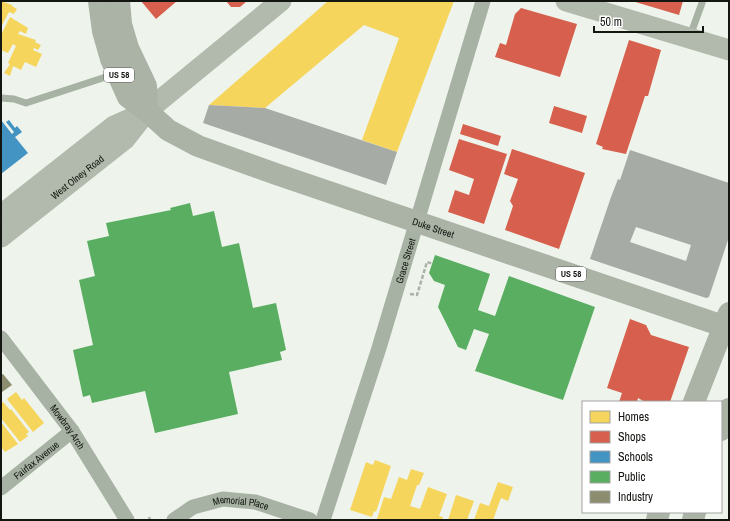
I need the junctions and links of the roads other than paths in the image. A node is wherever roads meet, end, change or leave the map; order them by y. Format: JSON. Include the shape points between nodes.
{"nodes":[{"id":1,"x":90,"y":1,"type":"edge"},
{"id":2,"x":99,"y":1,"type":"edge"},
{"id":3,"x":119,"y":1,"type":"edge"},
{"id":4,"x":281,"y":1,"type":"edge"},
{"id":5,"x":483,"y":1,"type":"edge"},
{"id":6,"x":566,"y":1,"type":"edge"},
{"id":7,"x":702,"y":3,"type":"dead end"},
{"id":8,"x":103,"y":31,"type":"junction"},
{"id":9,"x":689,"y":38,"type":"junction"},
{"id":10,"x":729,"y":50,"type":"edge"},
{"id":11,"x":118,"y":73,"type":"junction"},
{"id":12,"x":1,"y":98,"type":"edge"},
{"id":13,"x":147,"y":111,"type":"junction"},
{"id":14,"x":1,"y":215,"type":"edge"},
{"id":15,"x":417,"y":222,"type":"junction"},
{"id":16,"x":1,"y":237,"type":"edge"},
{"id":17,"x":727,"y":322,"type":"edge"},
{"id":18,"x":1,"y":338,"type":"edge"},
{"id":19,"x":694,"y":401,"type":"edge"},
{"id":20,"x":729,"y":409,"type":"edge"},
{"id":21,"x":722,"y":427,"type":"edge"},
{"id":22,"x":72,"y":431,"type":"junction"},
{"id":23,"x":1,"y":488,"type":"edge"},
{"id":24,"x":126,"y":520,"type":"edge"},
{"id":25,"x":174,"y":520,"type":"edge"},
{"id":26,"x":310,"y":520,"type":"edge"},
{"id":27,"x":323,"y":520,"type":"edge"}],
"edges":[{"from":1,"to":8,"type":"main road"},
{"from":2,"to":8,"type":"main road","number":"US 58"},
{"from":3,"to":13,"type":"main road","number":"US 58","via":[[120,24],[146,86]]},
{"from":4,"to":13,"type":"street","name":"West Olney Road"},
{"from":5,"to":15,"type":"street","name":"Grace Street"},
{"from":6,"to":9,"type":"street"},
{"from":7,"to":9,"type":"lane"},
{"from":8,"to":11,"type":"main road","number":"US 58"},
{"from":9,"to":10,"type":"street"},
{"from":11,"to":12,"type":"lane","via":[[26,103]]},
{"from":11,"to":13,"type":"main road","number":"US 58","via":[[128,97]]},
{"from":13,"to":14,"type":"street","name":"West Olney Road","via":[[114,126]]},
{"from":13,"to":15,"type":"main road","name":"Duke Street","number":"US 58","via":[[168,130],[198,146]]},
{"from":13,"to":16,"type":"street","name":"West Olney Road","via":[[125,139]]},
{"from":15,"to":17,"type":"main road","name":"Duke Street","number":"US 58"},
{"from":15,"to":27,"type":"street","name":"Grace Street"},
{"from":17,"to":19,"type":"main road","number":"US 58"},
{"from":18,"to":22,"type":"street","name":"Mowbray Arch"},
{"from":20,"to":21,"type":"main road"},
{"from":22,"to":23,"type":"street","name":"Fairfax Avenue"},
{"from":22,"to":24,"type":"street","name":"Mowbray Arch"},
{"from":25,"to":26,"type":"street","name":"Memorial Place","via":[[192,507],[223,498],[255,502]]}]}
